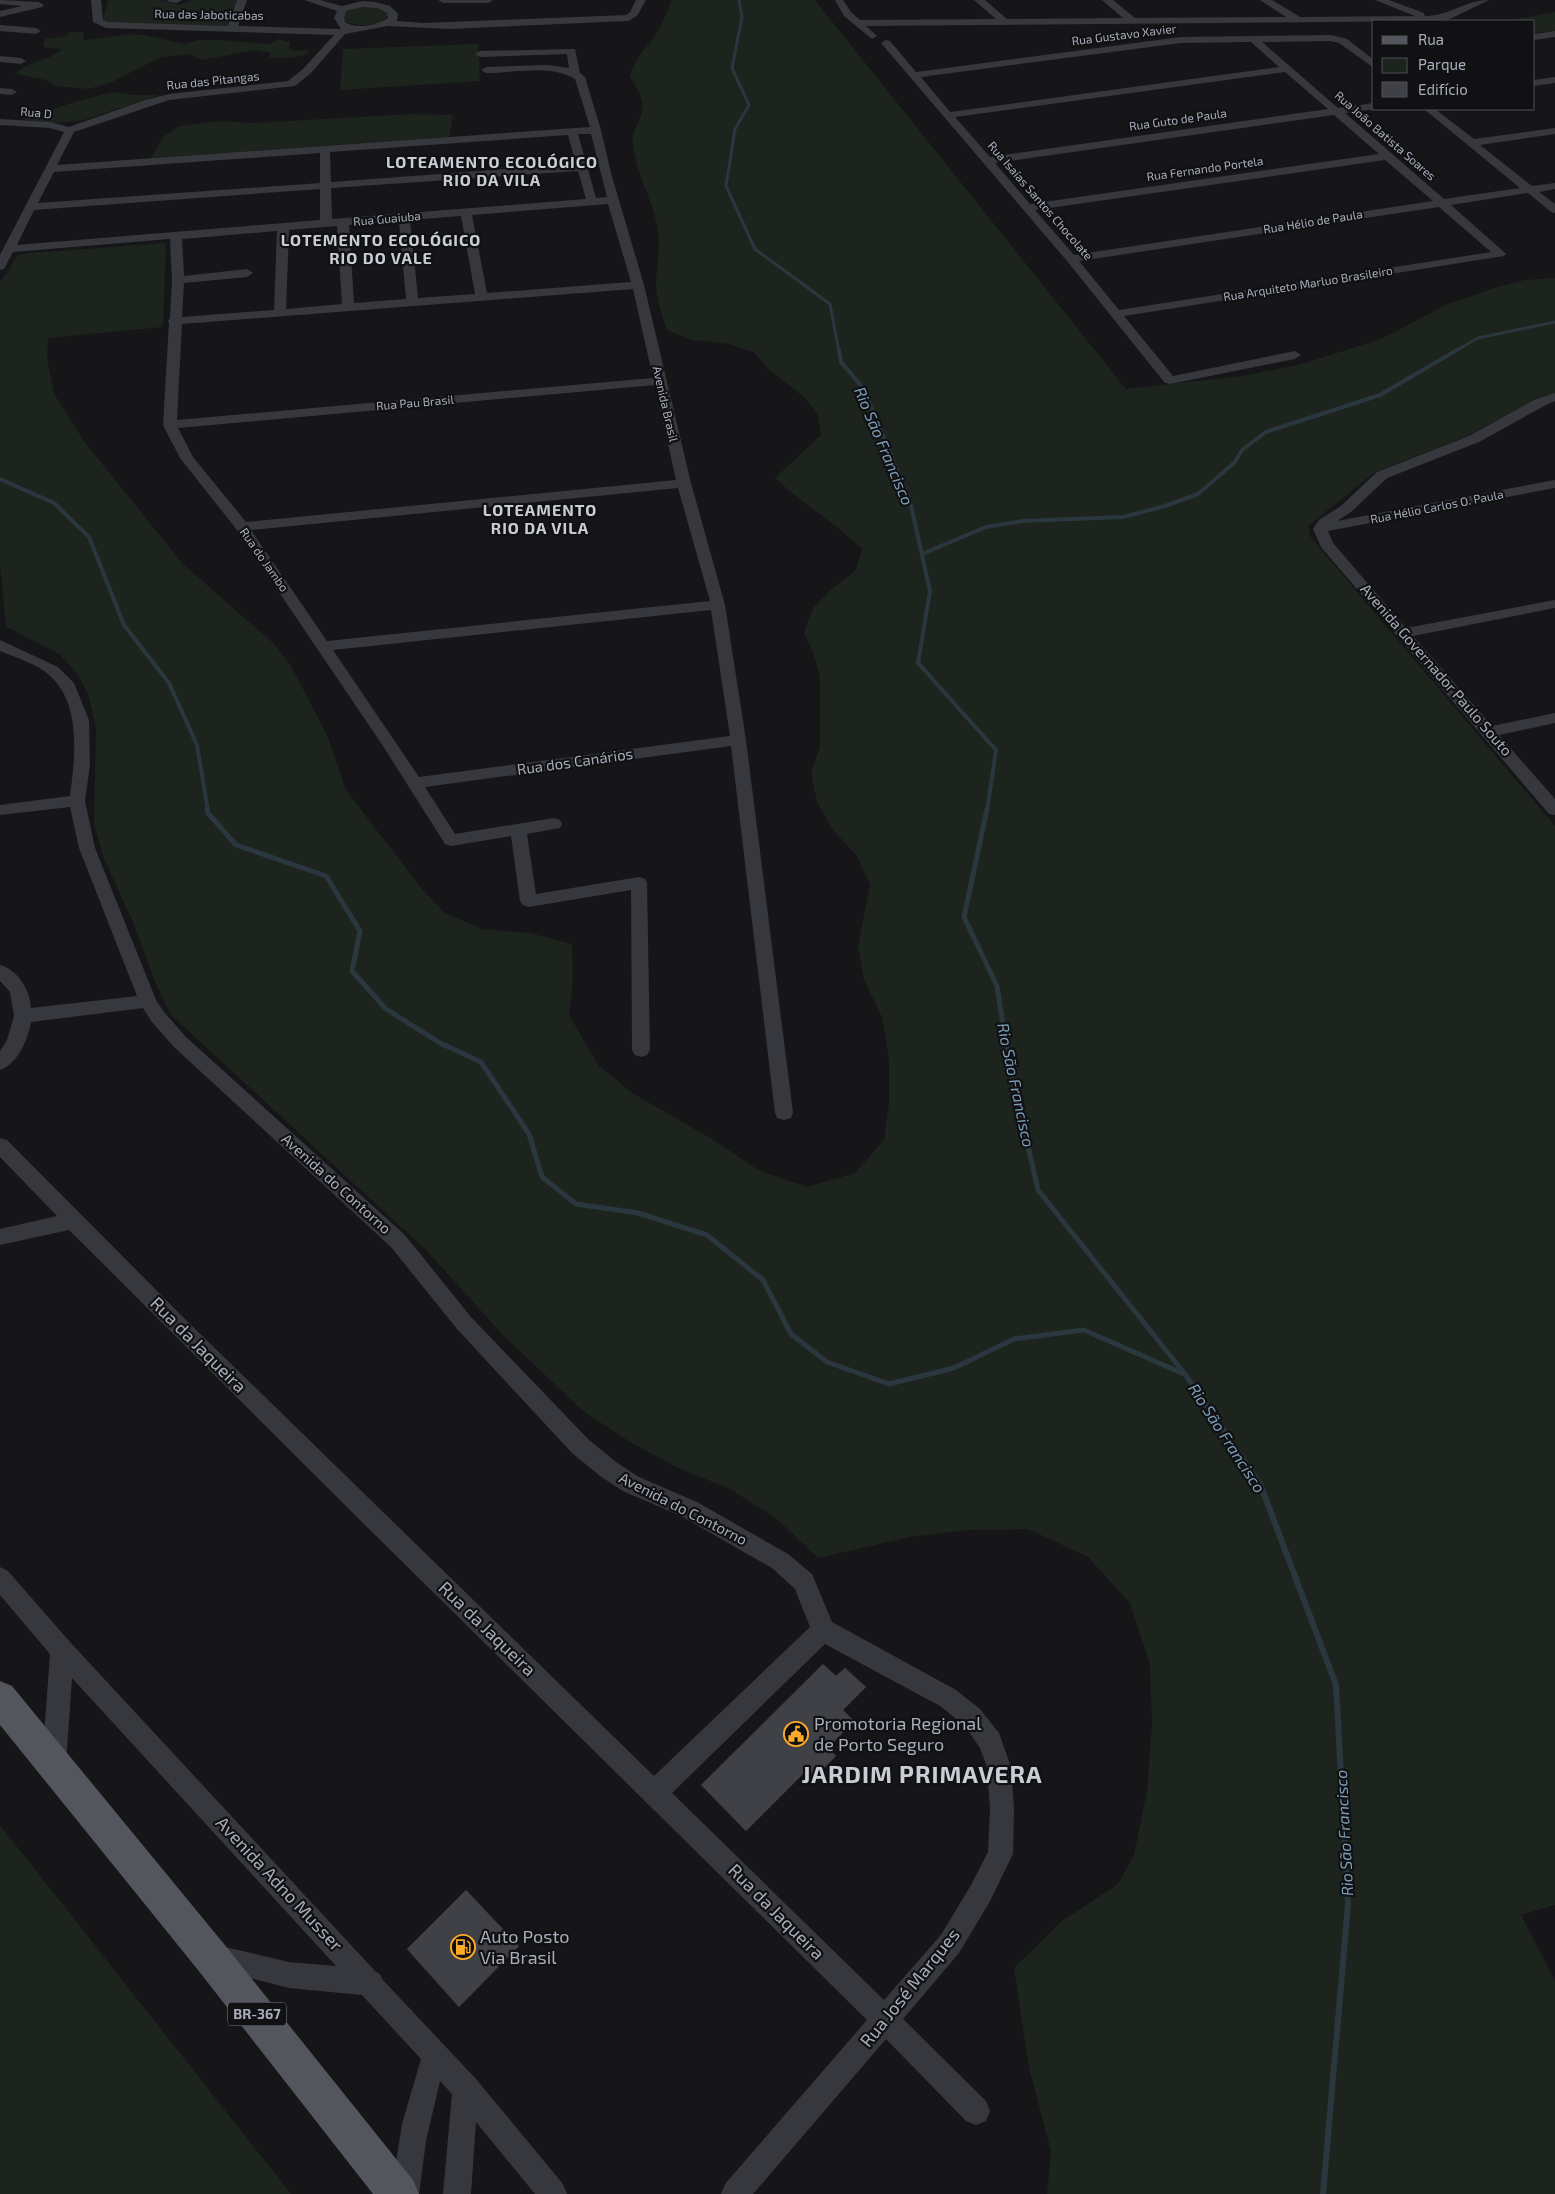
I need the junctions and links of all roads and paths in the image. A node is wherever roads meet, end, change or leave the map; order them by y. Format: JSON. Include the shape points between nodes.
{"nodes":[{"id":1,"x":96,"y":0,"type":"edge"},
{"id":2,"x":172,"y":0,"type":"edge"},
{"id":3,"x":177,"y":0,"type":"edge"},
{"id":4,"x":242,"y":0,"type":"edge"},
{"id":5,"x":309,"y":0,"type":"edge"},
{"id":6,"x":392,"y":0,"type":"edge"},
{"id":7,"x":443,"y":0,"type":"edge"},
{"id":8,"x":488,"y":0,"type":"edge"},
{"id":9,"x":641,"y":0,"type":"edge"},
{"id":10,"x":979,"y":0,"type":"edge"},
{"id":11,"x":1107,"y":0,"type":"edge"},
{"id":12,"x":1265,"y":0,"type":"edge"},
{"id":13,"x":1380,"y":0,"type":"edge"},
{"id":14,"x":0,"y":1,"type":"edge"},
{"id":15,"x":1479,"y":1,"type":"edge"},
{"id":16,"x":839,"y":2,"type":"dead end"},
{"id":17,"x":383,"y":6,"type":"junction"},
{"id":18,"x":342,"y":9,"type":"junction"},
{"id":19,"x":0,"y":14,"type":"edge"},
{"id":20,"x":1298,"y":20,"type":"junction"},
{"id":21,"x":1433,"y":20,"type":"edge"},
{"id":22,"x":1132,"y":21,"type":"junction"},
{"id":23,"x":1005,"y":22,"type":"junction"},
{"id":24,"x":389,"y":23,"type":"junction"},
{"id":25,"x":858,"y":23,"type":"junction"},
{"id":26,"x":0,"y":28,"type":"edge"},
{"id":27,"x":232,"y":29,"type":"junction"},
{"id":28,"x":36,"y":31,"type":"dead end"},
{"id":29,"x":346,"y":31,"type":"junction"},
{"id":30,"x":1555,"y":34,"type":"edge"},
{"id":31,"x":872,"y":36,"type":"dead end"},
{"id":32,"x":1535,"y":37,"type":"edge"},
{"id":33,"x":1253,"y":39,"type":"junction"},
{"id":34,"x":886,"y":43,"type":"dead end"},
{"id":35,"x":480,"y":54,"type":"dead end"},
{"id":36,"x":0,"y":59,"type":"edge"},
{"id":37,"x":21,"y":61,"type":"dead end"},
{"id":38,"x":1372,"y":61,"type":"edge"},
{"id":39,"x":486,"y":70,"type":"dead end"},
{"id":40,"x":1286,"y":70,"type":"junction"},
{"id":41,"x":575,"y":73,"type":"junction"},
{"id":42,"x":914,"y":75,"type":"junction"},
{"id":43,"x":1555,"y":80,"type":"edge"},
{"id":44,"x":1535,"y":83,"type":"edge"},
{"id":45,"x":0,"y":91,"type":"edge"},
{"id":46,"x":12,"y":92,"type":"dead end"},
{"id":47,"x":1372,"y":106,"type":"edge"},
{"id":48,"x":1430,"y":110,"type":"edge"},
{"id":49,"x":1335,"y":112,"type":"junction"},
{"id":50,"x":949,"y":115,"type":"junction"},
{"id":51,"x":0,"y":122,"type":"edge"},
{"id":52,"x":70,"y":130,"type":"junction"},
{"id":53,"x":596,"y":130,"type":"junction"},
{"id":54,"x":1555,"y":131,"type":"edge"},
{"id":55,"x":572,"y":132,"type":"junction"},
{"id":56,"x":1471,"y":143,"type":"junction"},
{"id":57,"x":325,"y":151,"type":"junction"},
{"id":58,"x":1388,"y":156,"type":"junction"},
{"id":59,"x":986,"y":160,"type":"junction"},
{"id":60,"x":582,"y":167,"type":"junction"},
{"id":61,"x":50,"y":169,"type":"junction"},
{"id":62,"x":325,"y":186,"type":"junction"},
{"id":63,"x":1555,"y":186,"type":"edge"},
{"id":64,"x":1529,"y":190,"type":"junction"},
{"id":65,"x":614,"y":200,"type":"junction"},
{"id":66,"x":592,"y":202,"type":"junction"},
{"id":67,"x":1440,"y":202,"type":"junction"},
{"id":68,"x":29,"y":207,"type":"junction"},
{"id":69,"x":1027,"y":208,"type":"junction"},
{"id":70,"x":1555,"y":210,"type":"edge"},
{"id":71,"x":466,"y":212,"type":"junction"},
{"id":72,"x":404,"y":218,"type":"junction"},
{"id":73,"x":343,"y":222,"type":"junction"},
{"id":74,"x":326,"y":224,"type":"junction"},
{"id":75,"x":284,"y":227,"type":"junction"},
{"id":76,"x":176,"y":236,"type":"junction"},
{"id":77,"x":10,"y":249,"type":"junction"},
{"id":78,"x":1500,"y":254,"type":"joint"},
{"id":79,"x":1071,"y":259,"type":"junction"},
{"id":80,"x":0,"y":266,"type":"edge"},
{"id":81,"x":247,"y":273,"type":"dead end"},
{"id":82,"x":178,"y":280,"type":"junction"},
{"id":83,"x":638,"y":286,"type":"junction"},
{"id":84,"x":482,"y":297,"type":"junction"},
{"id":85,"x":412,"y":303,"type":"junction"},
{"id":86,"x":348,"y":308,"type":"junction"},
{"id":87,"x":280,"y":313,"type":"junction"},
{"id":88,"x":1117,"y":314,"type":"junction"},
{"id":89,"x":174,"y":321,"type":"junction"},
{"id":90,"x":1295,"y":355,"type":"dead end"},
{"id":91,"x":660,"y":381,"type":"junction"},
{"id":92,"x":1555,"y":397,"type":"edge"},
{"id":93,"x":170,"y":425,"type":"junction"},
{"id":94,"x":684,"y":483,"type":"junction"},
{"id":95,"x":1555,"y":484,"type":"edge"},
{"id":96,"x":242,"y":527,"type":"junction"},
{"id":97,"x":1320,"y":529,"type":"junction"},
{"id":98,"x":1555,"y":604,"type":"edge"},
{"id":99,"x":718,"y":605,"type":"junction"},
{"id":100,"x":1404,"y":633,"type":"junction"},
{"id":101,"x":0,"y":645,"type":"edge"},
{"id":102,"x":324,"y":646,"type":"junction"},
{"id":103,"x":1555,"y":718,"type":"edge"},
{"id":104,"x":1489,"y":732,"type":"junction"},
{"id":105,"x":738,"y":740,"type":"junction"},
{"id":106,"x":413,"y":783,"type":"junction"},
{"id":107,"x":77,"y":801,"type":"junction"},
{"id":108,"x":0,"y":810,"type":"edge"},
{"id":109,"x":1555,"y":810,"type":"edge"},
{"id":110,"x":554,"y":824,"type":"dead end"},
{"id":111,"x":518,"y":830,"type":"junction"},
{"id":112,"x":0,"y":970,"type":"edge"},
{"id":113,"x":148,"y":1001,"type":"junction"},
{"id":114,"x":24,"y":1016,"type":"junction"},
{"id":115,"x":641,"y":1050,"type":"dead end"},
{"id":116,"x":0,"y":1063,"type":"edge"},
{"id":117,"x":784,"y":1113,"type":"dead end"},
{"id":118,"x":0,"y":1145,"type":"edge"},
{"id":119,"x":72,"y":1221,"type":"junction"},
{"id":120,"x":0,"y":1237,"type":"edge"},
{"id":121,"x":0,"y":1578,"type":"edge"},
{"id":122,"x":824,"y":1630,"type":"junction"},
{"id":123,"x":62,"y":1650,"type":"junction"},
{"id":124,"x":0,"y":1698,"type":"edge"},
{"id":125,"x":54,"y":1764,"type":"junction"},
{"id":126,"x":656,"y":1792,"type":"junction"},
{"id":127,"x":211,"y":1957,"type":"junction"},
{"id":128,"x":371,"y":1983,"type":"junction"},
{"id":129,"x":885,"y":2019,"type":"junction"},
{"id":130,"x":436,"y":2056,"type":"junction"},
{"id":131,"x":466,"y":2089,"type":"junction"},
{"id":132,"x":976,"y":2111,"type":"dead end"},
{"id":133,"x":399,"y":2194,"type":"edge"},
{"id":134,"x":405,"y":2194,"type":"edge"},
{"id":135,"x":457,"y":2194,"type":"edge"},
{"id":136,"x":553,"y":2194,"type":"edge"},
{"id":137,"x":735,"y":2194,"type":"edge"}],
"edges":[{"from":1,"to":27,"type":"street","name":"Rua das Jaboticabas","via":[[98,22],[106,25]]},
{"from":2,"to":3,"type":"street","name":"Rua das Jaboticabas"},
{"from":4,"to":27,"type":"street"},
{"from":5,"to":18,"type":"street"},
{"from":6,"to":17,"type":"street"},
{"from":7,"to":8,"type":"street"},
{"from":9,"to":24,"type":"street","via":[[634,14],[628,18],[432,26]]},
{"from":10,"to":23,"type":"street"},
{"from":11,"to":22,"type":"street"},
{"from":12,"to":20,"type":"street"},
{"from":13,"to":21,"type":"street"},
{"from":14,"to":19,"type":"street","via":[[39,4]]},
{"from":15,"to":21,"type":"street","via":[[1447,17]]},
{"from":16,"to":25,"type":"street"},
{"from":17,"to":18,"type":"street","via":[[362,4]]},
{"from":17,"to":24,"type":"street","via":[[394,14]]},
{"from":18,"to":29,"type":"street","via":[[338,20]]},
{"from":20,"to":21,"type":"street"},
{"from":20,"to":22,"type":"street"},
{"from":22,"to":23,"type":"street"},
{"from":23,"to":25,"type":"street"},
{"from":24,"to":29,"type":"street"},
{"from":25,"to":31,"type":"street"},
{"from":26,"to":28,"type":"street"},
{"from":27,"to":29,"type":"street","name":"Rua das Jaboticabas"},
{"from":29,"to":52,"type":"street","name":"Rua das Pitangas","via":[[292,84],[169,97]]},
{"from":30,"to":32,"type":"street"},
{"from":33,"to":38,"type":"street","name":"Rua Gustavo Xavier","via":[[1338,39]]},
{"from":33,"to":40,"type":"street","name":"Rua João Batista Soares"},
{"from":33,"to":42,"type":"street","name":"Rua Gustavo Xavier","via":[[1181,40]]},
{"from":34,"to":42,"type":"street","name":"Rua Isaías Santos Chocolate"},
{"from":35,"to":41,"type":"street","name":"Avenida Brasil","via":[[571,51]]},
{"from":36,"to":37,"type":"street"},
{"from":39,"to":41,"type":"street","via":[[548,68]]},
{"from":40,"to":49,"type":"street","name":"Rua João Batista Soares"},
{"from":40,"to":50,"type":"street"},
{"from":41,"to":53,"type":"street","name":"Avenida Brasil","via":[[580,77]]},
{"from":42,"to":50,"type":"street","name":"Rua Isaías Santos Chocolate"},
{"from":43,"to":44,"type":"street"},
{"from":45,"to":46,"type":"street"},
{"from":47,"to":49,"type":"street","name":"Rua Guto de Paula"},
{"from":48,"to":56,"type":"street"},
{"from":49,"to":58,"type":"street","name":"Rua João Batista Soares"},
{"from":49,"to":59,"type":"street","name":"Rua Guto de Paula"},
{"from":50,"to":59,"type":"street","name":"Rua Isaías Santos Chocolate"},
{"from":51,"to":52,"type":"street","name":"Rua D","via":[[50,125]]},
{"from":52,"to":61,"type":"street"},
{"from":53,"to":55,"type":"street"},
{"from":53,"to":65,"type":"street","name":"Avenida Brasil"},
{"from":54,"to":56,"type":"street"},
{"from":55,"to":57,"type":"street"},
{"from":55,"to":60,"type":"street"},
{"from":56,"to":64,"type":"street"},
{"from":57,"to":61,"type":"street"},
{"from":57,"to":62,"type":"street"},
{"from":58,"to":67,"type":"street","name":"Rua João Batista Soares"},
{"from":58,"to":69,"type":"street","name":"Rua Fernando Portela"},
{"from":59,"to":69,"type":"street","name":"Rua Isaías Santos Chocolate"},
{"from":60,"to":62,"type":"street"},
{"from":60,"to":66,"type":"street"},
{"from":61,"to":68,"type":"street"},
{"from":62,"to":68,"type":"street"},
{"from":62,"to":74,"type":"street"},
{"from":63,"to":64,"type":"street","name":"Rua Hélio de Paula"},
{"from":64,"to":67,"type":"street","name":"Rua Hélio de Paula"},
{"from":64,"to":70,"type":"street"},
{"from":65,"to":66,"type":"street","name":"Rua Guaiuba"},
{"from":65,"to":83,"type":"street","name":"Avenida Brasil"},
{"from":66,"to":71,"type":"street","name":"Rua Guaiuba"},
{"from":67,"to":78,"type":"street","name":"Rua João Batista Soares"},
{"from":67,"to":79,"type":"street","name":"Rua Hélio de Paula"},
{"from":68,"to":77,"type":"street"},
{"from":69,"to":79,"type":"street","name":"Rua Isaías Santos Chocolate"},
{"from":71,"to":72,"type":"street","name":"Rua Guaiuba"},
{"from":71,"to":84,"type":"street"},
{"from":72,"to":73,"type":"street","name":"Rua Guaiuba"},
{"from":72,"to":85,"type":"street"},
{"from":73,"to":74,"type":"street","name":"Rua Guaiuba"},
{"from":73,"to":86,"type":"street"},
{"from":74,"to":75,"type":"street","name":"Rua Guaiuba"},
{"from":75,"to":76,"type":"street","name":"Rua Guaiuba"},
{"from":75,"to":87,"type":"street"},
{"from":76,"to":77,"type":"street","name":"Rua Guaiuba"},
{"from":76,"to":82,"type":"street"},
{"from":77,"to":80,"type":"street"},
{"from":78,"to":88,"type":"street","name":"Rua Arquiteto Marluo Brasileiro"},
{"from":79,"to":88,"type":"street","name":"Rua Isaías Santos Chocolate"},
{"from":81,"to":82,"type":"street"},
{"from":82,"to":89,"type":"street"},
{"from":83,"to":84,"type":"street"},
{"from":83,"to":91,"type":"street","name":"Avenida Brasil"},
{"from":84,"to":85,"type":"street"},
{"from":85,"to":86,"type":"street"},
{"from":86,"to":87,"type":"street"},
{"from":87,"to":89,"type":"street"},
{"from":88,"to":90,"type":"street","name":"Rua Isaías Santos Chocolate","via":[[1170,380]]},
{"from":89,"to":93,"type":"street"},
{"from":91,"to":93,"type":"street","name":"Rua Pau Brasil"},
{"from":91,"to":94,"type":"street","name":"Avenida Brasil"},
{"from":92,"to":97,"type":"street","via":[[1474,439],[1382,475]]},
{"from":93,"to":96,"type":"street","name":"Rua do Jambo","via":[[188,458]]},
{"from":94,"to":96,"type":"street"},
{"from":94,"to":99,"type":"street","name":"Avenida Brasil"},
{"from":95,"to":97,"type":"street","name":"Rua Hélio Carlos O. Paula"},
{"from":96,"to":102,"type":"street","name":"Rua do Jambo"},
{"from":97,"to":100,"type":"street","name":"Avenida Governador Paulo Souto","via":[[1326,544]]},
{"from":98,"to":100,"type":"street"},
{"from":99,"to":102,"type":"street"},
{"from":99,"to":105,"type":"street","name":"Avenida Brasil"},
{"from":100,"to":104,"type":"street","name":"Avenida Governador Paulo Souto"},
{"from":101,"to":107,"type":"street","name":"Avenida do Contorno","via":[[53,670],[66,683],[81,720],[82,765]]},
{"from":102,"to":106,"type":"street","name":"Rua do Jambo"},
{"from":103,"to":104,"type":"street"},
{"from":104,"to":109,"type":"street","name":"Avenida Governador Paulo Souto"},
{"from":105,"to":106,"type":"street","name":"Rua dos Canários"},
{"from":105,"to":117,"type":"street","name":"Avenida Brasil"},
{"from":106,"to":111,"type":"street","name":"Rua do Jambo","via":[[451,840]]},
{"from":107,"to":108,"type":"street"},
{"from":107,"to":113,"type":"street","name":"Avenida do Contorno","via":[[87,848]]},
{"from":110,"to":111,"type":"street"},
{"from":111,"to":115,"type":"street","via":[[529,902],[639,883]]},
{"from":112,"to":114,"type":"street","via":[[21,994]]},
{"from":113,"to":114,"type":"street"},
{"from":113,"to":122,"type":"street","name":"Avenida do Contorno","via":[[158,1017],[187,1048],[398,1241],[464,1324],[580,1446],[631,1484],[689,1509],[780,1561],[804,1582]]},
{"from":114,"to":116,"type":"street","via":[[18,1038]]},
{"from":118,"to":119,"type":"street","name":"Rua da Jaqueira"},
{"from":119,"to":120,"type":"street"},
{"from":119,"to":126,"type":"street","name":"Rua da Jaqueira"},
{"from":121,"to":123,"type":"street","name":"Avenida Adno Musser"},
{"from":122,"to":126,"type":"street"},
{"from":122,"to":129,"type":"street","name":"Rua José Marques","via":[[948,1698],[972,1716],[990,1741],[999,1767],[1002,1808],[1000,1854],[950,1944]]},
{"from":123,"to":125,"type":"street"},
{"from":123,"to":128,"type":"street","name":"Avenida Adno Musser"},
{"from":124,"to":125,"type":"main road","number":"BR-367"},
{"from":125,"to":127,"type":"main road","number":"BR-367"},
{"from":126,"to":129,"type":"street","name":"Rua da Jaqueira"},
{"from":127,"to":128,"type":"street","via":[[289,1975]]},
{"from":127,"to":133,"type":"main road","number":"BR-367"},
{"from":128,"to":130,"type":"street","name":"Avenida Adno Musser"},
{"from":129,"to":132,"type":"street","name":"Rua da Jaqueira"},
{"from":129,"to":137,"type":"street","name":"Rua José Marques"},
{"from":130,"to":131,"type":"street","name":"Avenida Adno Musser"},
{"from":130,"to":134,"type":"street","via":[[414,2126]]},
{"from":131,"to":135,"type":"street"},
{"from":131,"to":136,"type":"street","name":"Avenida Adno Musser"}]}
